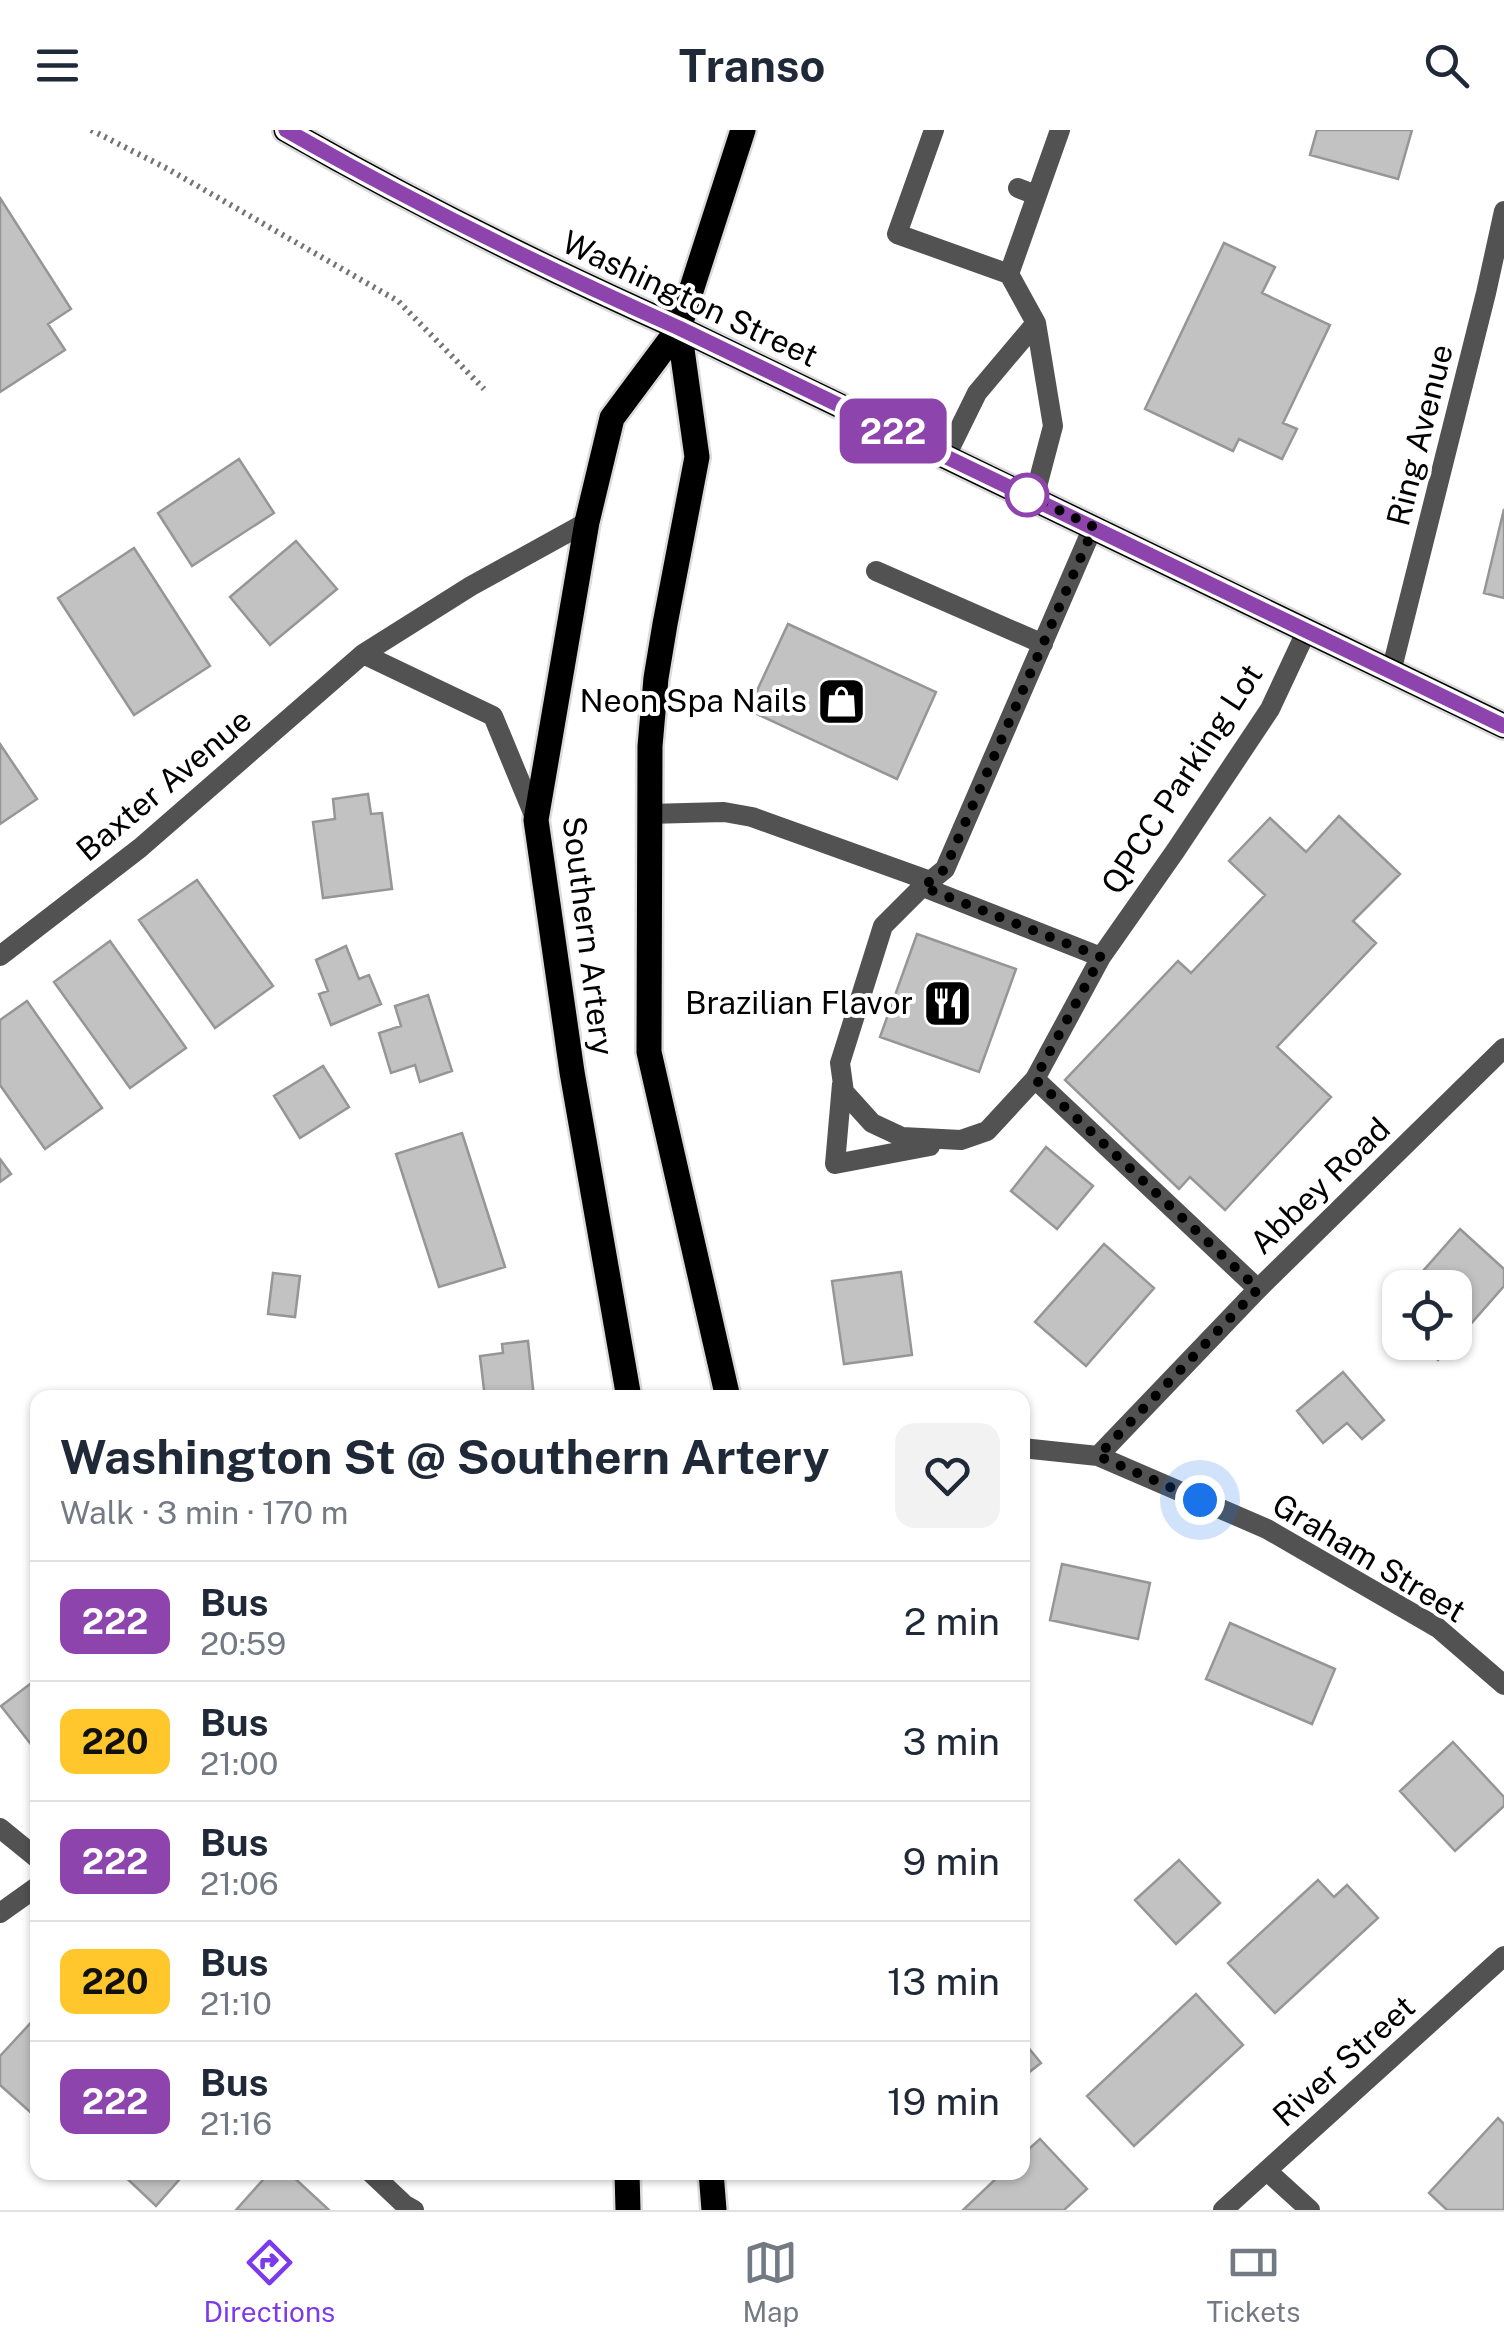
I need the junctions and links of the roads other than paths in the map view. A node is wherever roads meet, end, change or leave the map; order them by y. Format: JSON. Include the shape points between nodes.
{"nodes":[{"id":1,"x":286,"y":130,"type":"edge"},
{"id":2,"x":743,"y":130,"type":"edge"},
{"id":3,"x":934,"y":130,"type":"edge"},
{"id":4,"x":1060,"y":130,"type":"edge"},
{"id":5,"x":1504,"y":211,"type":"edge"},
{"id":6,"x":1008,"y":274,"type":"junction"},
{"id":7,"x":1036,"y":323,"type":"junction"},
{"id":8,"x":679,"y":328,"type":"junction"},
{"id":9,"x":946,"y":456,"type":"junction"},
{"id":10,"x":1034,"y":498,"type":"junction"},
{"id":11,"x":587,"y":522,"type":"junction"},
{"id":12,"x":1094,"y":527,"type":"junction"},
{"id":13,"x":876,"y":571,"type":"dead end"},
{"id":14,"x":1306,"y":630,"type":"junction"},
{"id":15,"x":1043,"y":644,"type":"junction"},
{"id":16,"x":363,"y":654,"type":"junction"},
{"id":17,"x":1391,"y":672,"type":"junction"},
{"id":18,"x":1504,"y":726,"type":"edge"},
{"id":19,"x":648,"y":814,"type":"junction"},
{"id":20,"x":536,"y":820,"type":"junction"},
{"id":21,"x":927,"y":884,"type":"junction"},
{"id":22,"x":0,"y":956,"type":"edge"},
{"id":23,"x":1101,"y":957,"type":"junction"},
{"id":24,"x":1504,"y":1048,"type":"edge"},
{"id":25,"x":842,"y":1076,"type":"junction"},
{"id":26,"x":1035,"y":1079,"type":"junction"},
{"id":27,"x":961,"y":1140,"type":"junction"},
{"id":28,"x":1258,"y":1289,"type":"junction"},
{"id":29,"x":628,"y":1390,"type":"edge"},
{"id":30,"x":726,"y":1390,"type":"edge"},
{"id":31,"x":1030,"y":1449,"type":"edge"},
{"id":32,"x":1098,"y":1456,"type":"junction"},
{"id":33,"x":1504,"y":1685,"type":"edge"},
{"id":34,"x":0,"y":1828,"type":"edge"},
{"id":35,"x":30,"y":1853,"type":"edge"},
{"id":36,"x":30,"y":1892,"type":"edge"},
{"id":37,"x":0,"y":1914,"type":"edge"},
{"id":38,"x":1504,"y":1956,"type":"edge"},
{"id":39,"x":1267,"y":2171,"type":"junction"},
{"id":40,"x":378,"y":2180,"type":"edge"},
{"id":41,"x":627,"y":2180,"type":"edge"},
{"id":42,"x":712,"y":2180,"type":"edge"},
{"id":43,"x":414,"y":2210,"type":"edge"},
{"id":44,"x":628,"y":2210,"type":"edge"},
{"id":45,"x":714,"y":2210,"type":"edge"},
{"id":46,"x":1223,"y":2210,"type":"edge"},
{"id":47,"x":1310,"y":2210,"type":"edge"}],
"edges":[{"from":1,"to":8,"type":"main road","name":"Washington Street","via":[[554,272]]},
{"from":2,"to":8,"type":"main road","name":"Southern Artery"},
{"from":3,"to":6,"type":"street","via":[[935,159],[897,234]]},
{"from":4,"to":6,"type":"street","via":[[1027,191]]},
{"from":5,"to":17,"type":"street","name":"Ring Avenue"},
{"from":6,"to":7,"type":"street"},
{"from":7,"to":9,"type":"street","via":[[977,393]]},
{"from":7,"to":10,"type":"street","via":[[1053,426]]},
{"from":8,"to":9,"type":"main road","name":"Washington Street"},
{"from":8,"to":11,"type":"main road","name":"Southern Artery","via":[[612,418]]},
{"from":8,"to":19,"type":"main road","name":"Southern Artery","via":[[696,457],[656,678]]},
{"from":9,"to":10,"type":"main road","name":"Washington Street"},
{"from":10,"to":12,"type":"main road","name":"Washington Street"},
{"from":11,"to":16,"type":"street","name":"Baxter Avenue"},
{"from":11,"to":20,"type":"main road","name":"Southern Artery"},
{"from":12,"to":14,"type":"main road","name":"Washington Street"},
{"from":12,"to":15,"type":"street","name":"QPCC Parking Lot"},
{"from":13,"to":15,"type":"street"},
{"from":14,"to":17,"type":"main road","name":"Washington Street"},
{"from":14,"to":23,"type":"street","name":"QPCC Parking Lot","via":[[1270,709]]},
{"from":15,"to":21,"type":"street","name":"QPCC Parking Lot","via":[[945,869]]},
{"from":16,"to":20,"type":"street","via":[[493,716]]},
{"from":16,"to":22,"type":"street","name":"Baxter Avenue","via":[[140,848]]},
{"from":17,"to":18,"type":"main road","name":"Washington Street"},
{"from":19,"to":21,"type":"street","via":[[752,817]]},
{"from":19,"to":30,"type":"main road","name":"Southern Artery","via":[[648,1052]]},
{"from":20,"to":29,"type":"main road","name":"Southern Artery"},
{"from":21,"to":23,"type":"street"},
{"from":21,"to":25,"type":"street","name":"QPCC Parking Lot","via":[[883,926],[840,1064]]},
{"from":23,"to":26,"type":"street","name":"QPCC Parking Lot"},
{"from":24,"to":28,"type":"street","name":"Abbey Road"},
{"from":25,"to":27,"type":"street","via":[[844,1092],[872,1123],[902,1137]]},
{"from":25,"to":27,"type":"street","name":"QPCC Parking Lot","via":[[835,1164]]},
{"from":26,"to":27,"type":"street","name":"QPCC Parking Lot","via":[[987,1130]]},
{"from":26,"to":28,"type":"street"},
{"from":28,"to":32,"type":"street","name":"Abbey Road"},
{"from":31,"to":32,"type":"street","name":"Graham Street"},
{"from":32,"to":33,"type":"street","name":"Graham Street","via":[[1267,1528],[1438,1628]]},
{"from":34,"to":35,"type":"street"},
{"from":36,"to":37,"type":"street"},
{"from":38,"to":39,"type":"street","name":"River Street"},
{"from":39,"to":46,"type":"street","name":"River Street"},
{"from":39,"to":47,"type":"street"},
{"from":40,"to":43,"type":"street"},
{"from":41,"to":44,"type":"main road"},
{"from":42,"to":45,"type":"main road"}]}
